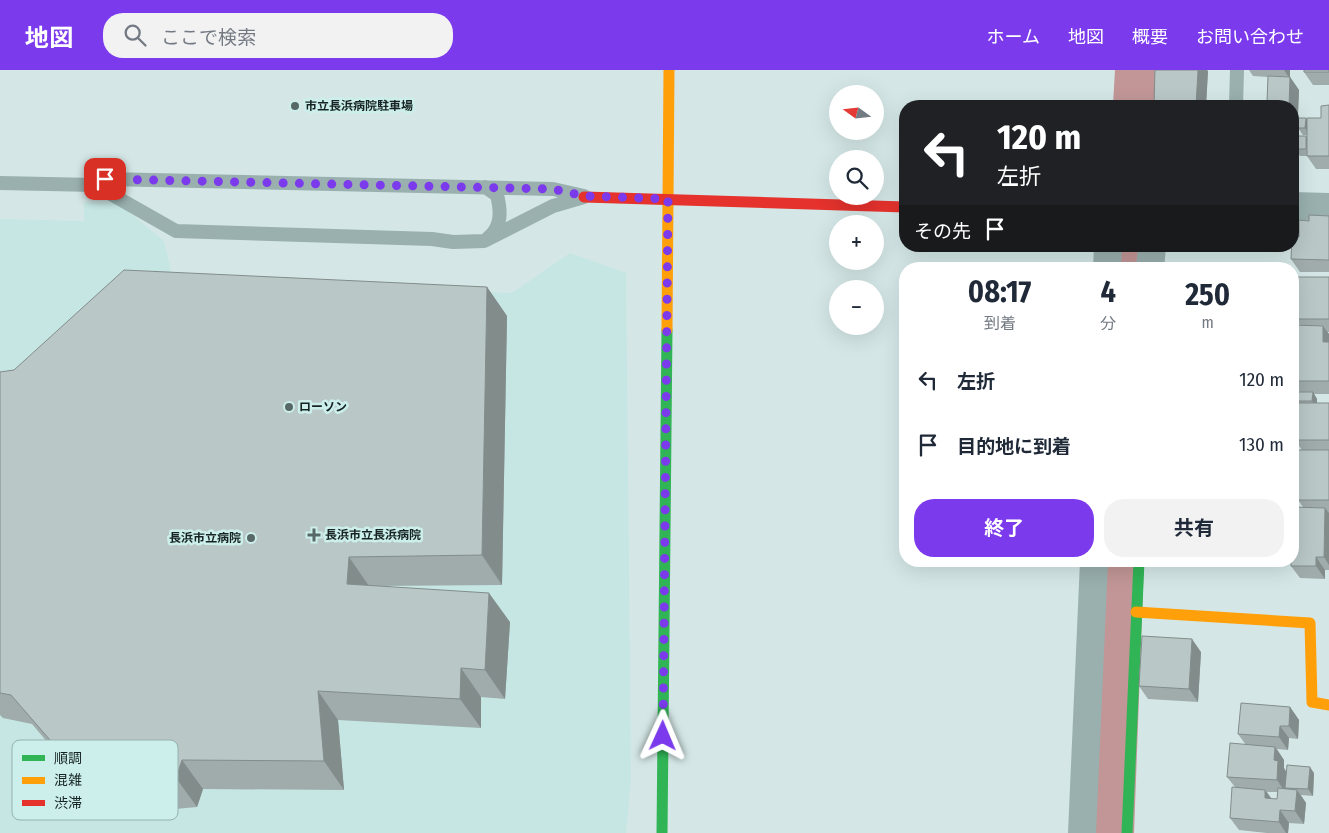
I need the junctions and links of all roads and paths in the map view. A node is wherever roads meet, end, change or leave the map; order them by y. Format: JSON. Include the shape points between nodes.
{"nodes":[{"id":1,"x":669,"y":70,"type":"edge"},
{"id":2,"x":1237,"y":70,"type":"edge"},
{"id":3,"x":1236,"y":100,"type":"edge"},
{"id":4,"x":0,"y":183,"type":"edge"},
{"id":5,"x":95,"y":185,"type":"junction"},
{"id":6,"x":485,"y":187,"type":"junction"},
{"id":7,"x":584,"y":196,"type":"junction"},
{"id":8,"x":668,"y":199,"type":"junction"},
{"id":9,"x":1299,"y":206,"type":"edge"},
{"id":10,"x":899,"y":207,"type":"edge"},
{"id":11,"x":1329,"y":207,"type":"edge"},
{"id":12,"x":484,"y":241,"type":"junction"},
{"id":13,"x":1094,"y":567,"type":"edge"},
{"id":14,"x":1138,"y":567,"type":"edge"},
{"id":15,"x":1136,"y":612,"type":"junction"},
{"id":16,"x":1329,"y":705,"type":"edge"},
{"id":17,"x":662,"y":833,"type":"edge"},
{"id":18,"x":1082,"y":833,"type":"edge"},
{"id":19,"x":1127,"y":833,"type":"edge"}],
"edges":[{"from":1,"to":8,"type":"street"},
{"from":2,"to":3,"type":"lane"},
{"from":4,"to":5,"type":"lane"},
{"from":5,"to":6,"type":"lane","via":[[105,179]]},
{"from":5,"to":12,"type":"lane","via":[[176,231]]},
{"from":6,"to":7,"type":"lane","via":[[553,189]]},
{"from":6,"to":12,"type":"lane","via":[[497,195],[500,207],[495,232]]},
{"from":7,"to":8,"type":"street"},
{"from":7,"to":12,"type":"lane","via":[[553,206]]},
{"from":8,"to":10,"type":"street"},
{"from":8,"to":17,"type":"street"},
{"from":9,"to":11,"type":"street"},
{"from":13,"to":18,"type":"street"},
{"from":14,"to":15,"type":"street"},
{"from":15,"to":16,"type":"street","via":[[1310,623],[1312,702]]},
{"from":15,"to":19,"type":"street"}]}
